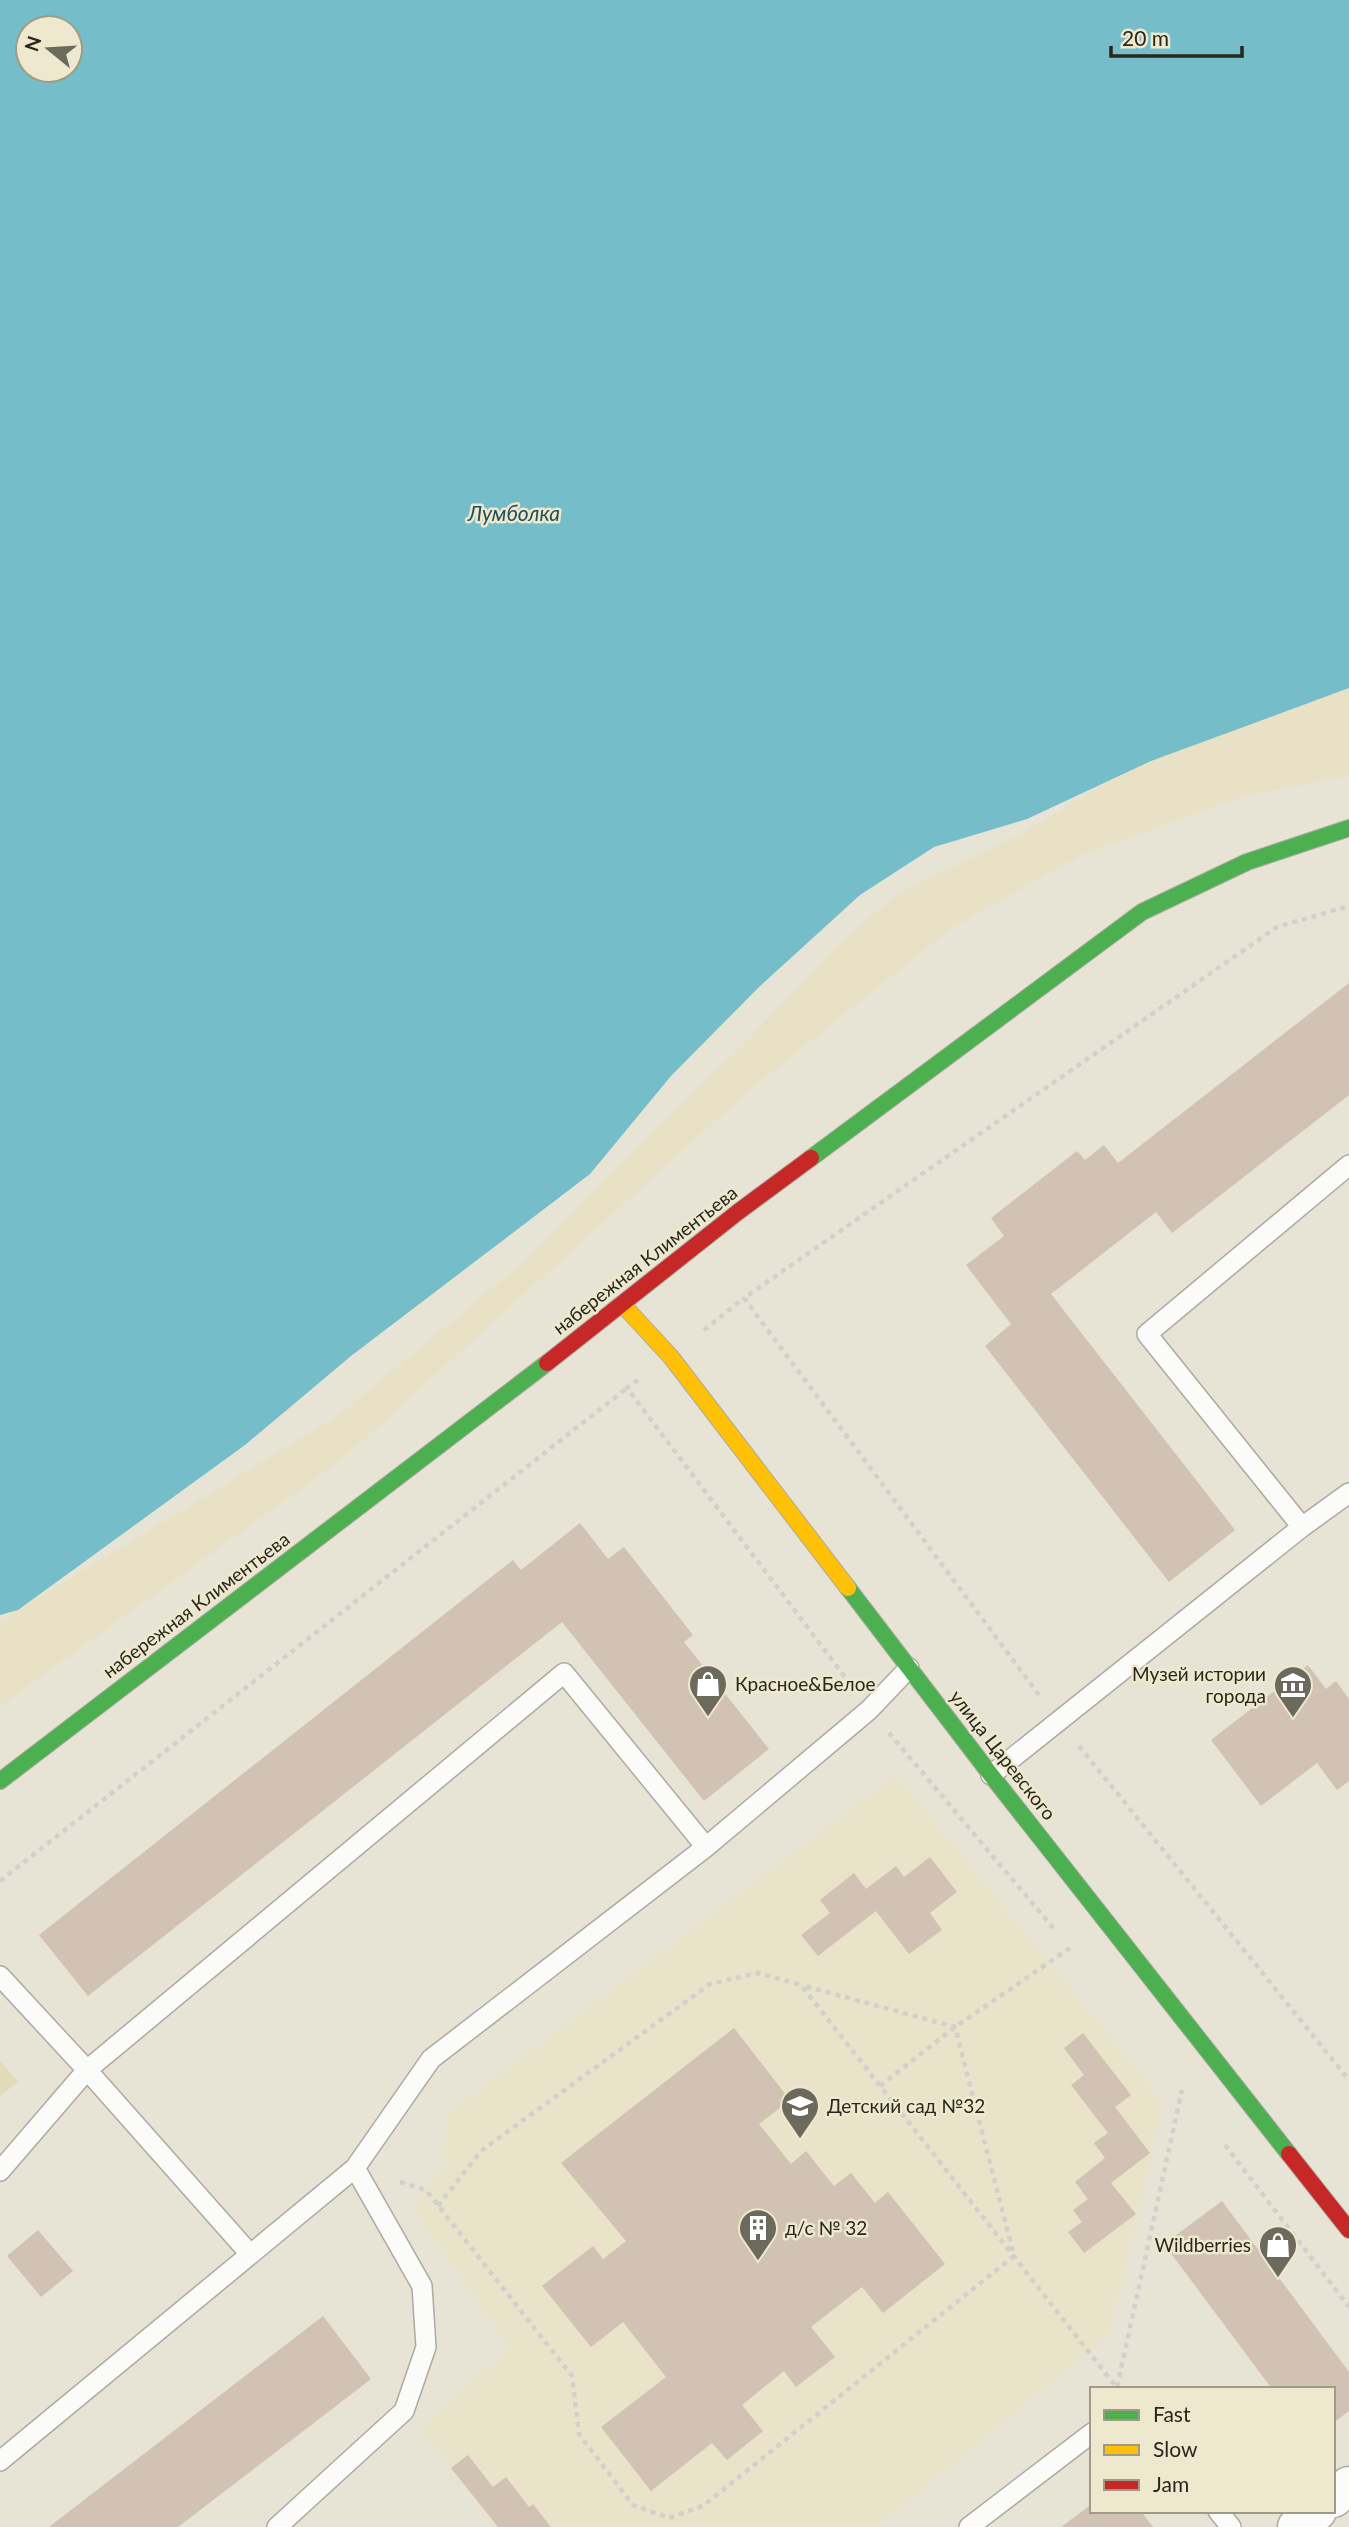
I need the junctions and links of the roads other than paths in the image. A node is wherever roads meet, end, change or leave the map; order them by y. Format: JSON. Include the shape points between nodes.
{"nodes":[{"id":1,"x":1349,"y":828,"type":"edge"},
{"id":2,"x":1349,"y":1165,"type":"edge"},
{"id":3,"x":623,"y":1306,"type":"junction"},
{"id":4,"x":1349,"y":1493,"type":"edge"},
{"id":5,"x":1302,"y":1527,"type":"junction"},
{"id":6,"x":909,"y":1668,"type":"junction"},
{"id":7,"x":991,"y":1775,"type":"junction"},
{"id":8,"x":0,"y":1781,"type":"edge"},
{"id":9,"x":706,"y":1847,"type":"junction"},
{"id":10,"x":0,"y":1976,"type":"edge"},
{"id":11,"x":88,"y":2070,"type":"junction"},
{"id":12,"x":355,"y":2168,"type":"junction"},
{"id":13,"x":0,"y":2171,"type":"edge"},
{"id":14,"x":1349,"y":2230,"type":"edge"},
{"id":15,"x":250,"y":2254,"type":"junction"},
{"id":16,"x":1090,"y":2435,"type":"edge"},
{"id":17,"x":0,"y":2461,"type":"edge"},
{"id":18,"x":1220,"y":2513,"type":"edge"},
{"id":19,"x":1314,"y":2513,"type":"edge"},
{"id":20,"x":281,"y":2526,"type":"edge"},
{"id":21,"x":969,"y":2527,"type":"edge"},
{"id":22,"x":1231,"y":2527,"type":"edge"},
{"id":23,"x":1297,"y":2527,"type":"edge"}],
"edges":[{"from":1,"to":3,"type":"street","name":"набережная Климентьева","via":[[1247,862],[1142,912],[738,1212]]},
{"from":2,"to":5,"type":"lane","via":[[1147,1334]]},
{"from":3,"to":6,"type":"street","name":"улица Царевского","via":[[671,1357]]},
{"from":3,"to":8,"type":"street","name":"набережная Климентьева"},
{"from":4,"to":5,"type":"lane"},
{"from":5,"to":7,"type":"lane"},
{"from":6,"to":7,"type":"street","name":"улица Царевского"},
{"from":6,"to":9,"type":"lane","via":[[869,1710]]},
{"from":7,"to":14,"type":"street","name":"улица Царевского"},
{"from":9,"to":11,"type":"lane","via":[[564,1673]]},
{"from":9,"to":12,"type":"lane","via":[[430,2059]]},
{"from":10,"to":11,"type":"lane"},
{"from":11,"to":13,"type":"lane"},
{"from":11,"to":15,"type":"lane"},
{"from":12,"to":15,"type":"lane"},
{"from":12,"to":20,"type":"lane","via":[[422,2286],[426,2347],[404,2411]]},
{"from":15,"to":17,"type":"lane"},
{"from":16,"to":21,"type":"lane"},
{"from":18,"to":22,"type":"lane"},
{"from":19,"to":23,"type":"street"}]}
